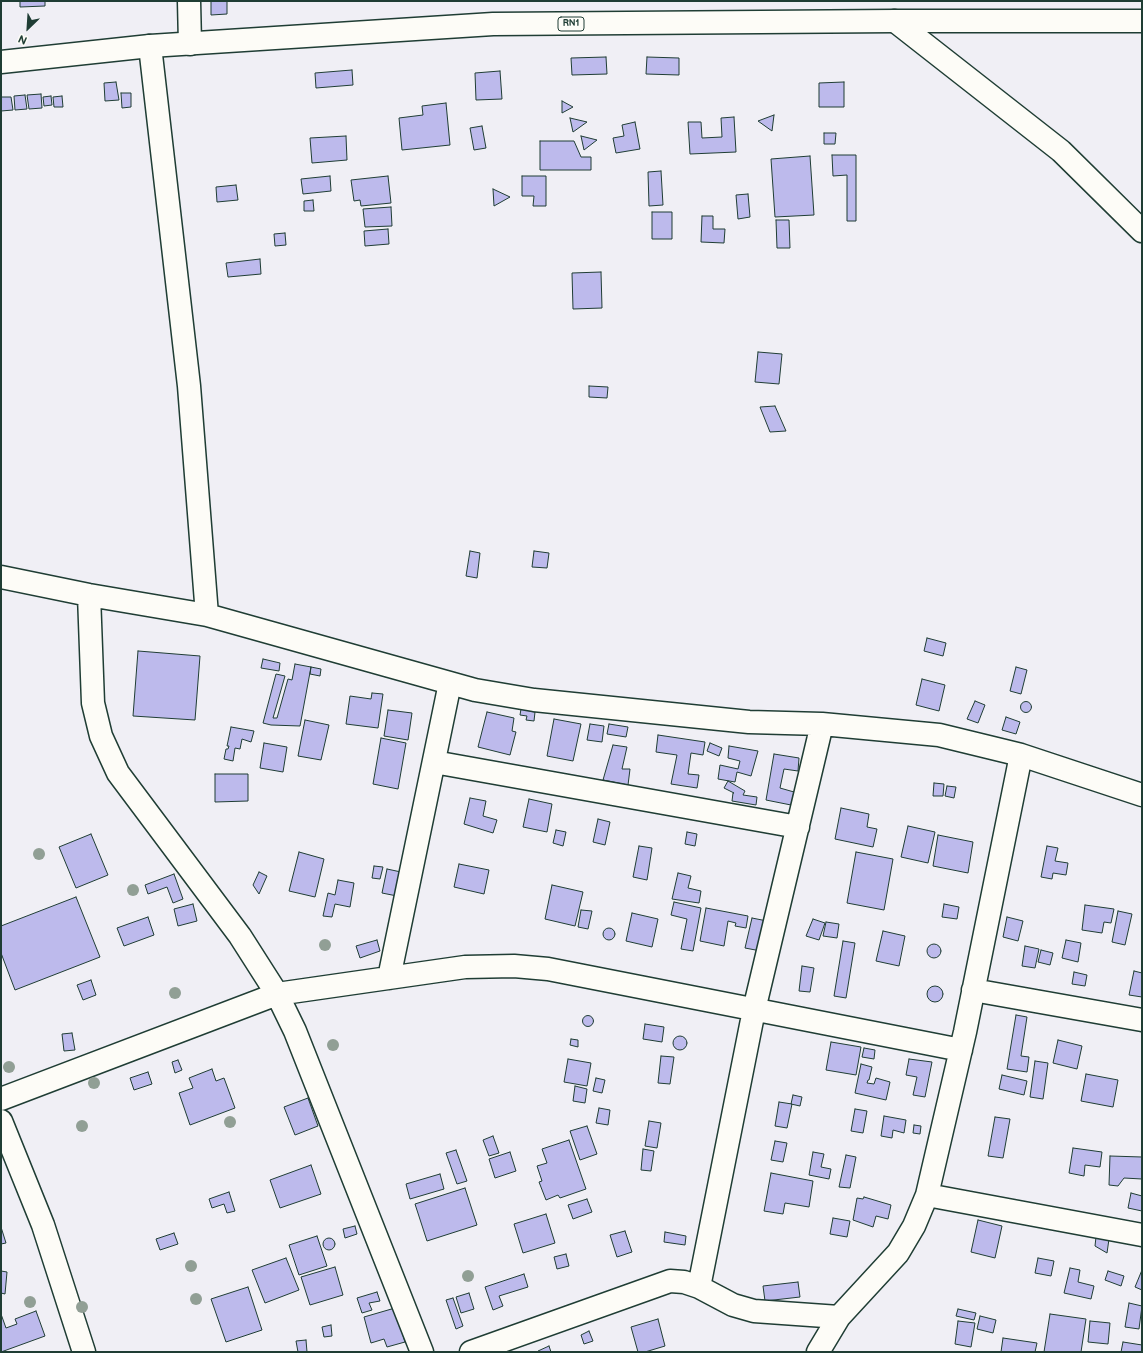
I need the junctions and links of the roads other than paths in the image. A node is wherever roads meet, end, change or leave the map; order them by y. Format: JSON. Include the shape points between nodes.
{"nodes":[{"id":1,"x":189,"y":1,"type":"edge"},
{"id":2,"x":895,"y":21,"type":"junction"},
{"id":3,"x":1142,"y":21,"type":"edge"},
{"id":4,"x":190,"y":44,"type":"junction"},
{"id":5,"x":150,"y":46,"type":"junction"},
{"id":6,"x":1,"y":62,"type":"edge"},
{"id":7,"x":1142,"y":231,"type":"edge"},
{"id":8,"x":1,"y":577,"type":"edge"},
{"id":9,"x":89,"y":595,"type":"junction"},
{"id":10,"x":207,"y":615,"type":"junction"},
{"id":11,"x":450,"y":683,"type":"junction"},
{"id":12,"x":822,"y":724,"type":"junction"},
{"id":13,"x":1021,"y":755,"type":"junction"},
{"id":14,"x":434,"y":762,"type":"junction"},
{"id":15,"x":1142,"y":796,"type":"edge"},
{"id":16,"x":798,"y":826,"type":"junction"},
{"id":17,"x":389,"y":978,"type":"junction"},
{"id":18,"x":973,"y":990,"type":"junction"},
{"id":19,"x":277,"y":994,"type":"junction"},
{"id":20,"x":754,"y":1010,"type":"junction"},
{"id":21,"x":1142,"y":1020,"type":"edge"},
{"id":22,"x":961,"y":1050,"type":"junction"},
{"id":23,"x":1,"y":1099,"type":"edge"},
{"id":24,"x":1,"y":1121,"type":"edge"},
{"id":25,"x":927,"y":1195,"type":"junction"},
{"id":26,"x":1142,"y":1235,"type":"edge"},
{"id":27,"x":699,"y":1287,"type":"junction"},
{"id":28,"x":839,"y":1317,"type":"junction"},
{"id":29,"x":84,"y":1352,"type":"edge"},
{"id":30,"x":422,"y":1352,"type":"edge"},
{"id":31,"x":471,"y":1352,"type":"edge"},
{"id":32,"x":818,"y":1352,"type":"edge"}],
"edges":[{"from":1,"to":4,"type":"main road"},
{"from":2,"to":3,"type":"main road","number":"RN1"},
{"from":2,"to":4,"type":"main road","number":"RN1","via":[[493,24]]},
{"from":2,"to":7,"type":"main road","via":[[1061,151]]},
{"from":4,"to":5,"type":"main road","number":"RN1"},
{"from":5,"to":6,"type":"main road","number":"RN1"},
{"from":5,"to":10,"type":"main road","via":[[189,386]]},
{"from":8,"to":9,"type":"main road"},
{"from":9,"to":10,"type":"main road"},
{"from":9,"to":19,"type":"main road","via":[[93,704],[101,736],[118,773],[240,936]]},
{"from":10,"to":11,"type":"main road"},
{"from":11,"to":12,"type":"main road","via":[[534,700],[749,722]]},
{"from":11,"to":14,"type":"main road"},
{"from":12,"to":13,"type":"main road","via":[[939,735]]},
{"from":12,"to":16,"type":"main road"},
{"from":13,"to":15,"type":"main road"},
{"from":13,"to":18,"type":"main road"},
{"from":14,"to":16,"type":"main road"},
{"from":14,"to":17,"type":"main road"},
{"from":16,"to":20,"type":"main road"},
{"from":17,"to":19,"type":"main road"},
{"from":17,"to":20,"type":"main road","via":[[465,967],[514,966],[548,969]]},
{"from":18,"to":21,"type":"main road"},
{"from":18,"to":22,"type":"main road"},
{"from":19,"to":23,"type":"main road"},
{"from":19,"to":30,"type":"main road","via":[[295,1031]]},
{"from":20,"to":22,"type":"main road"},
{"from":20,"to":27,"type":"main road"},
{"from":22,"to":25,"type":"main road"},
{"from":24,"to":29,"type":"main road","via":[[43,1225]]},
{"from":25,"to":26,"type":"main road"},
{"from":25,"to":28,"type":"main road","via":[[914,1226],[898,1253]]},
{"from":27,"to":28,"type":"main road","via":[[734,1305],[754,1311]]},
{"from":27,"to":31,"type":"main road","via":[[670,1281]]},
{"from":28,"to":32,"type":"main road"}]}
